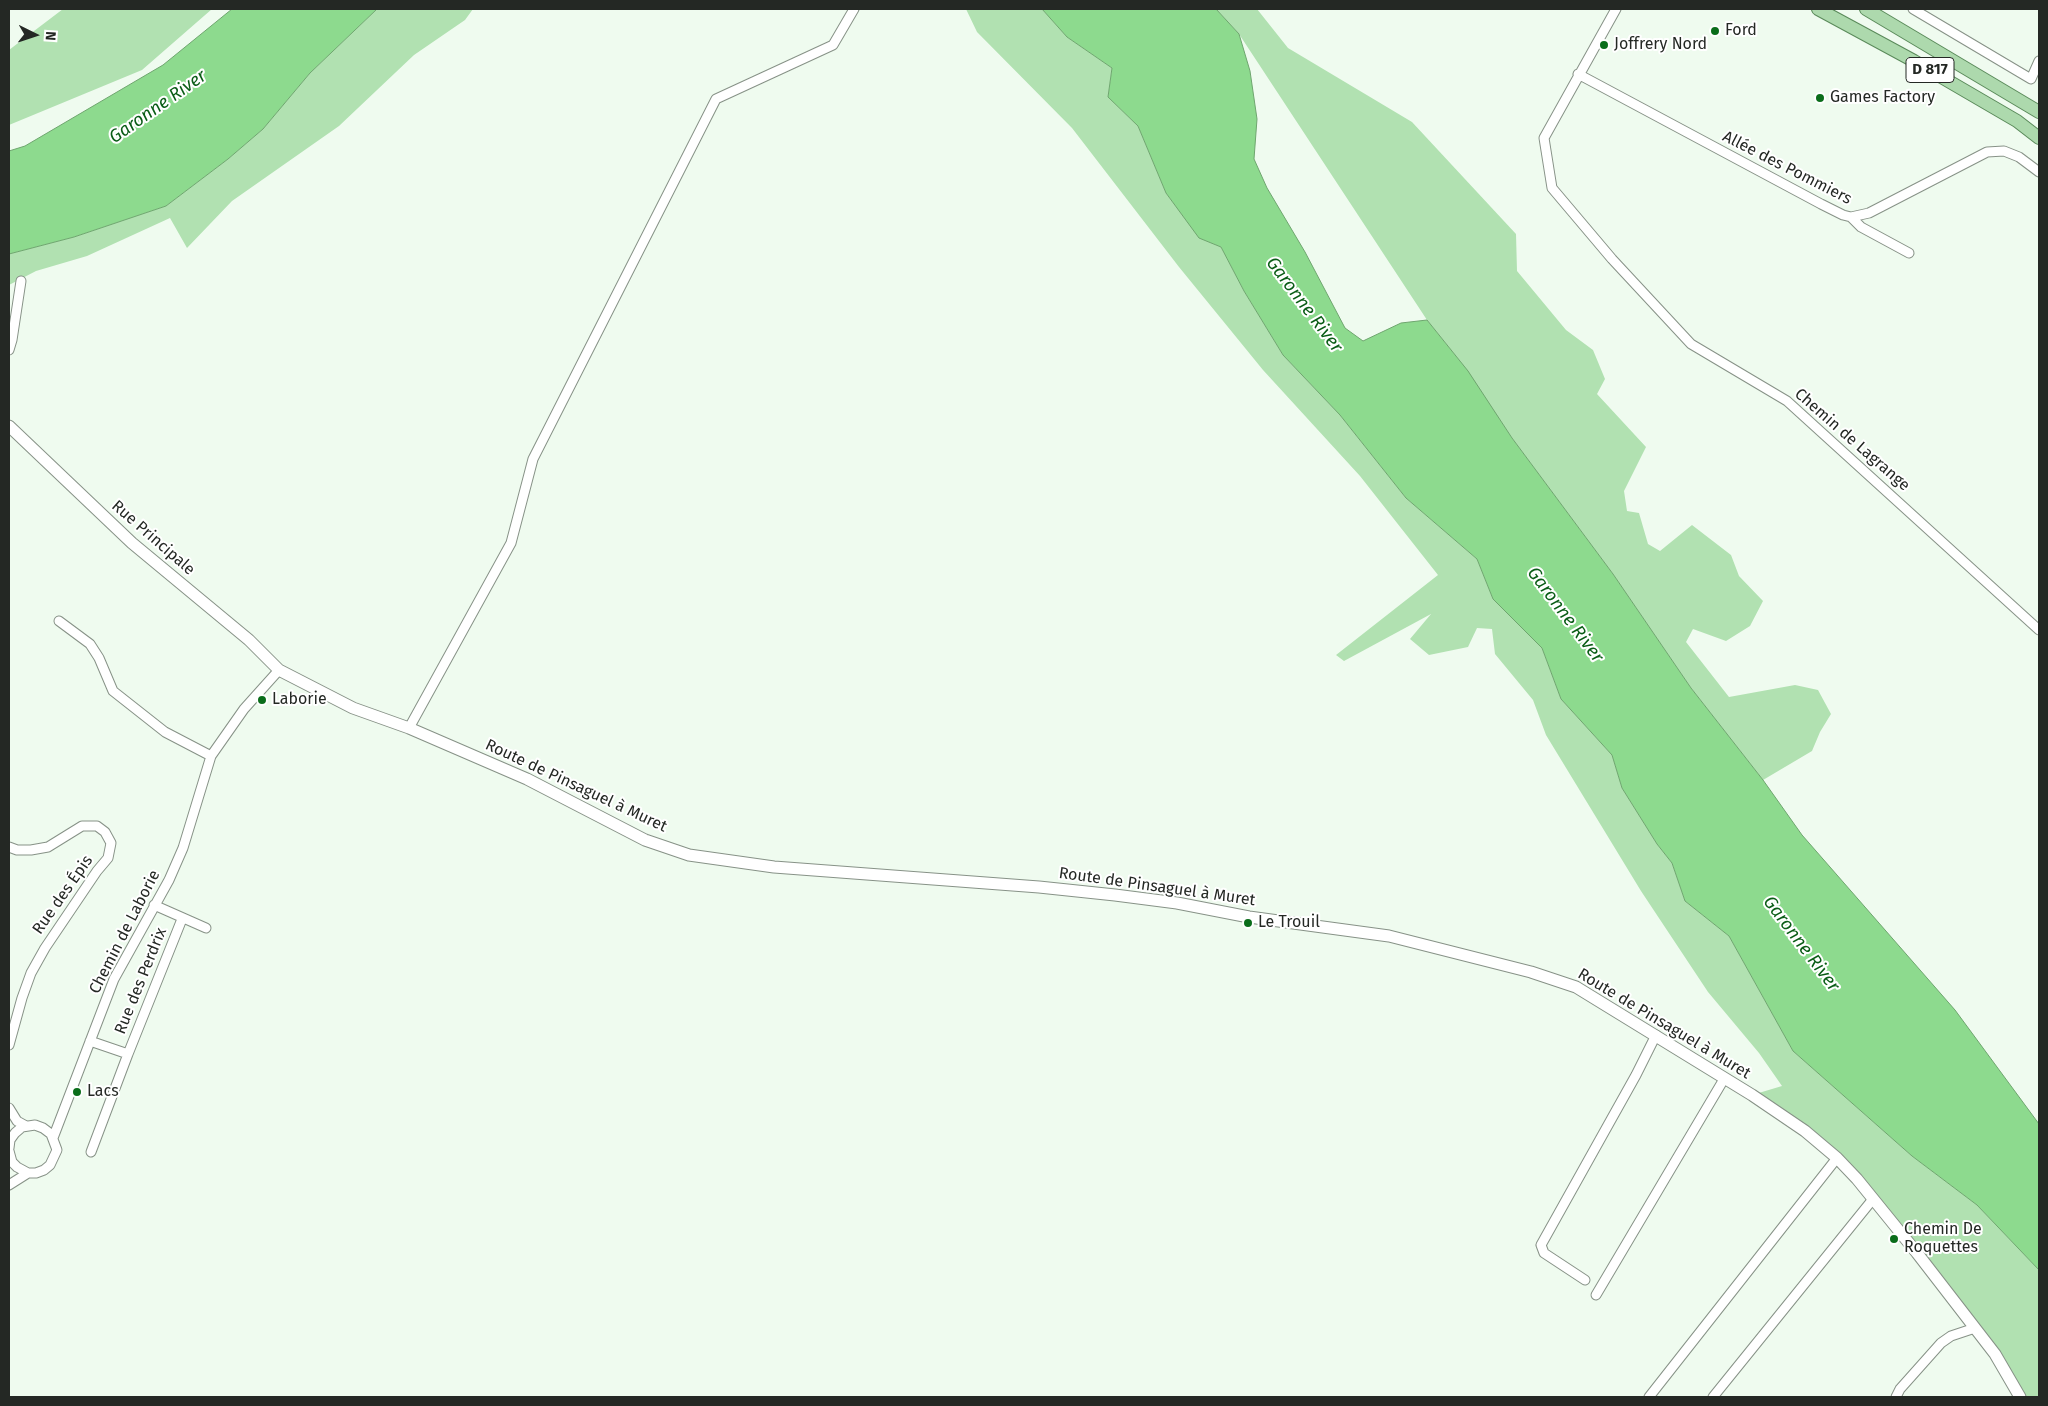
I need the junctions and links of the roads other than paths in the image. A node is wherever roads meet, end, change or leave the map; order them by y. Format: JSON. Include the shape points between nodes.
{"nodes":[{"id":1,"x":854,"y":9,"type":"edge"},
{"id":2,"x":1616,"y":9,"type":"edge"},
{"id":3,"x":1818,"y":9,"type":"edge"},
{"id":4,"x":1866,"y":9,"type":"edge"},
{"id":5,"x":1913,"y":9,"type":"edge"},
{"id":6,"x":2039,"y":61,"type":"edge"},
{"id":7,"x":1578,"y":74,"type":"junction"},
{"id":8,"x":2039,"y":112,"type":"edge"},
{"id":9,"x":2039,"y":138,"type":"edge"},
{"id":10,"x":2039,"y":172,"type":"edge"},
{"id":11,"x":1851,"y":217,"type":"junction"},
{"id":12,"x":1909,"y":253,"type":"dead end"},
{"id":13,"x":21,"y":281,"type":"dead end"},
{"id":14,"x":9,"y":350,"type":"edge"},
{"id":15,"x":9,"y":426,"type":"edge"},
{"id":16,"x":59,"y":621,"type":"dead end"},
{"id":17,"x":2039,"y":630,"type":"edge"},
{"id":18,"x":280,"y":670,"type":"junction"},
{"id":19,"x":410,"y":728,"type":"junction"},
{"id":20,"x":211,"y":756,"type":"junction"},
{"id":21,"x":9,"y":847,"type":"edge"},
{"id":22,"x":154,"y":905,"type":"junction"},
{"id":23,"x":182,"y":919,"type":"junction"},
{"id":24,"x":206,"y":928,"type":"dead end"},
{"id":25,"x":1656,"y":1035,"type":"junction"},
{"id":26,"x":90,"y":1041,"type":"junction"},
{"id":27,"x":9,"y":1045,"type":"edge"},
{"id":28,"x":128,"y":1054,"type":"junction"},
{"id":29,"x":1724,"y":1078,"type":"junction"},
{"id":30,"x":10,"y":1111,"type":"edge"},
{"id":31,"x":60,"y":1119,"type":"junction"},
{"id":32,"x":26,"y":1126,"type":"junction"},
{"id":33,"x":43,"y":1128,"type":"junction"},
{"id":34,"x":16,"y":1132,"type":"junction"},
{"id":35,"x":53,"y":1138,"type":"junction"},
{"id":36,"x":9,"y":1149,"type":"edge"},
{"id":37,"x":92,"y":1152,"type":"dead end"},
{"id":38,"x":1837,"y":1158,"type":"junction"},
{"id":39,"x":16,"y":1167,"type":"junction"},
{"id":40,"x":28,"y":1173,"type":"junction"},
{"id":41,"x":9,"y":1185,"type":"edge"},
{"id":42,"x":1873,"y":1199,"type":"junction"},
{"id":43,"x":1585,"y":1280,"type":"dead end"},
{"id":44,"x":1596,"y":1295,"type":"dead end"},
{"id":45,"x":1974,"y":1328,"type":"junction"},
{"id":46,"x":1649,"y":1397,"type":"edge"},
{"id":47,"x":1713,"y":1397,"type":"edge"},
{"id":48,"x":1896,"y":1397,"type":"edge"},
{"id":49,"x":2020,"y":1397,"type":"edge"}],
"edges":[{"from":1,"to":19,"type":"street","via":[[834,46],[716,99],[532,458],[511,542]]},
{"from":2,"to":7,"type":"street"},
{"from":3,"to":9,"type":"main road","number":"D 817","via":[[2017,121]]},
{"from":4,"to":8,"type":"main road","number":"D 817"},
{"from":5,"to":6,"type":"street","via":[[2031,79]]},
{"from":7,"to":11,"type":"street","name":"Allée des Pommiers"},
{"from":7,"to":17,"type":"street","name":"Chemin de Lagrange","via":[[1544,138],[1552,188],[1691,344],[1787,401]]},
{"from":10,"to":11,"type":"street","name":"Allée des Pommiers","via":[[2019,157],[2004,151],[1987,152],[1869,213]]},
{"from":11,"to":12,"type":"street","via":[[1861,227]]},
{"from":13,"to":14,"type":"street"},
{"from":15,"to":18,"type":"street","name":"Rue Principale","via":[[132,543],[249,640]]},
{"from":16,"to":20,"type":"street","via":[[90,644],[113,691],[166,732]]},
{"from":18,"to":19,"type":"street","via":[[353,708]]},
{"from":18,"to":20,"type":"street","name":"Chemin de Laborie","via":[[244,709]]},
{"from":19,"to":25,"type":"street","name":"Route de Pinsaguel à Muret","via":[[527,779],[645,840],[689,855],[774,867],[1115,895],[1389,936],[1531,972],[1576,987]]},
{"from":20,"to":22,"type":"street","name":"Chemin de Laborie","via":[[183,848]]},
{"from":21,"to":27,"type":"street","name":"Rue des Épis","via":[[17,850],[48,847],[82,826],[97,826],[111,843],[108,858],[96,871],[31,973]]},
{"from":22,"to":23,"type":"street","name":"Rue des Perdrix"},
{"from":22,"to":26,"type":"street","name":"Chemin de Laborie","via":[[114,980]]},
{"from":23,"to":24,"type":"street","name":"Rue des Perdrix"},
{"from":23,"to":28,"type":"street","name":"Rue des Perdrix"},
{"from":25,"to":29,"type":"street","name":"Route de Pinsaguel à Muret"},
{"from":25,"to":43,"type":"street","via":[[1541,1245],[1544,1253]]},
{"from":26,"to":28,"type":"street","name":"Rue des Perdrix"},
{"from":26,"to":31,"type":"street","name":"Chemin de Laborie"},
{"from":28,"to":37,"type":"street","name":"Rue des Perdrix"},
{"from":29,"to":38,"type":"street","name":"Route de Pinsaguel à Muret","via":[[1805,1131]]},
{"from":29,"to":44,"type":"street"},
{"from":30,"to":32,"type":"street","via":[[17,1122]]},
{"from":30,"to":34,"type":"street"},
{"from":31,"to":33,"type":"street"},
{"from":31,"to":35,"type":"street","name":"Chemin de Laborie"},
{"from":32,"to":33,"type":"street"},
{"from":32,"to":34,"type":"street"},
{"from":33,"to":35,"type":"street"},
{"from":34,"to":36,"type":"street"},
{"from":35,"to":40,"type":"street","via":[[57,1150],[50,1165],[44,1170]]},
{"from":36,"to":39,"type":"street"},
{"from":38,"to":42,"type":"street","name":"Route de Pinsaguel à Muret"},
{"from":38,"to":46,"type":"street"},
{"from":39,"to":40,"type":"street"},
{"from":39,"to":41,"type":"street"},
{"from":40,"to":41,"type":"street"},
{"from":42,"to":45,"type":"street","name":"Route de Pinsaguel à Muret"},
{"from":42,"to":47,"type":"street"},
{"from":45,"to":48,"type":"street","via":[[1941,1343]]},
{"from":45,"to":49,"type":"street","name":"Route de Pinsaguel à Muret"}]}
